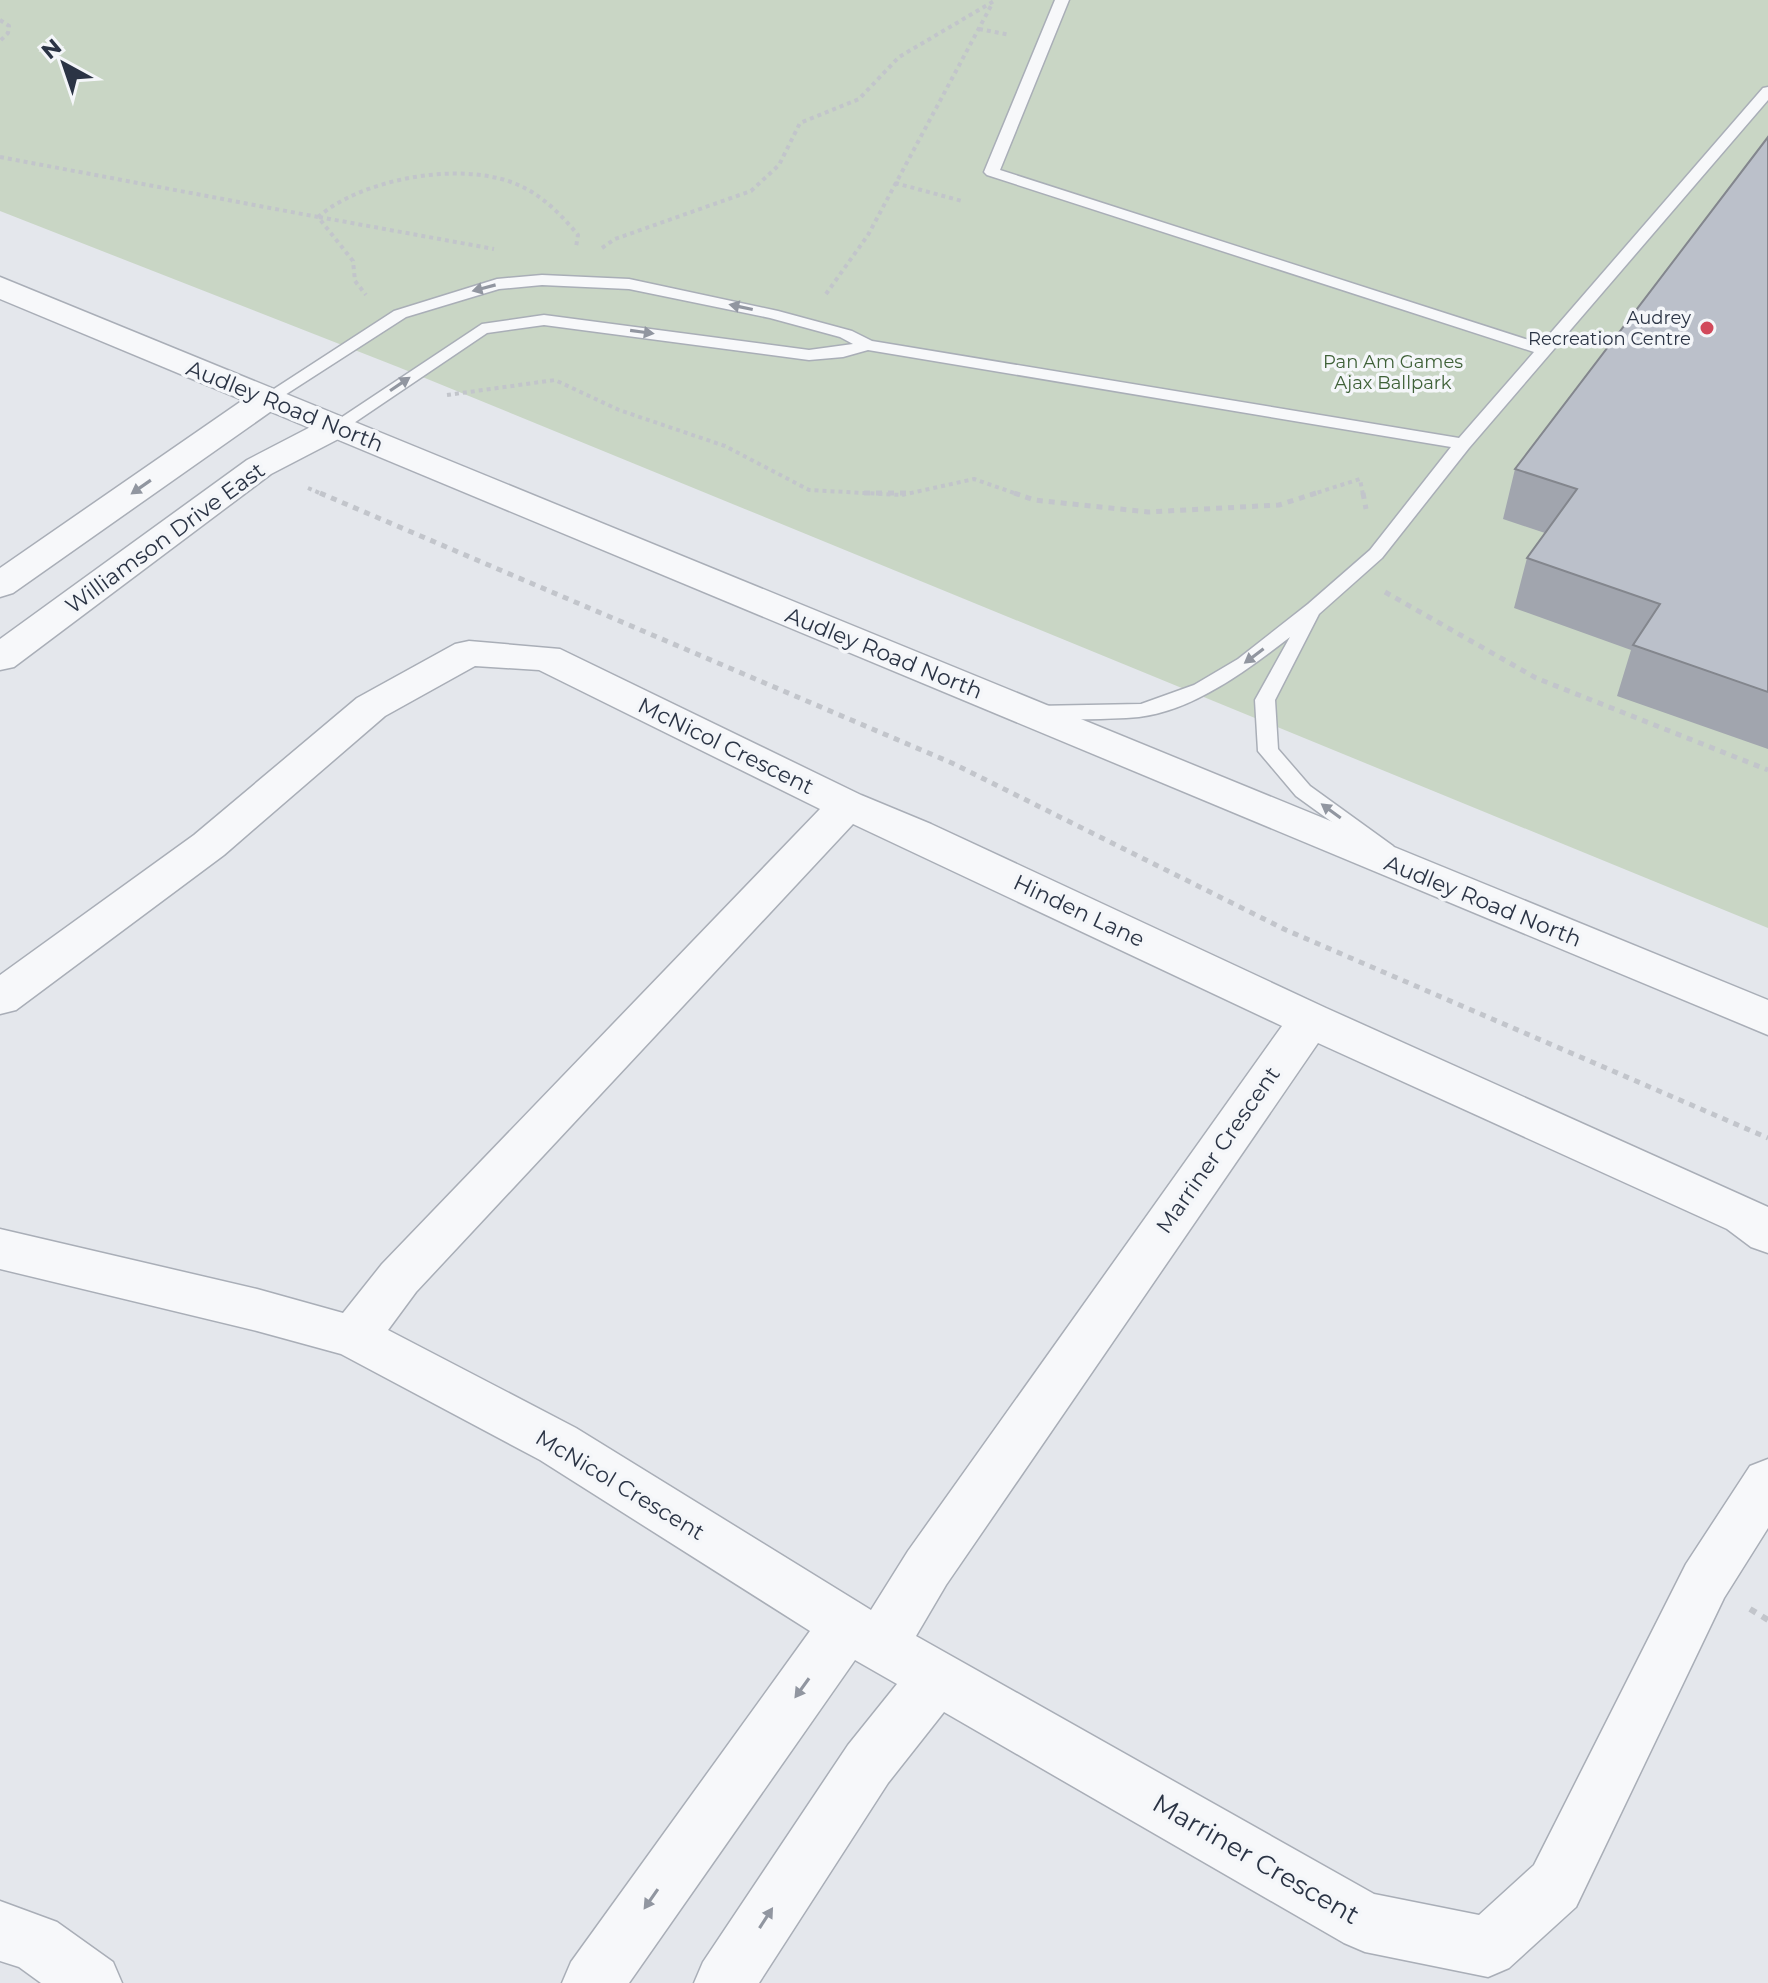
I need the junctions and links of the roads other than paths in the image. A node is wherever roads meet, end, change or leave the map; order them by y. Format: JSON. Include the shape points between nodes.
{"nodes":[{"id":1,"x":1062,"y":0,"type":"edge"},
{"id":2,"x":1768,"y":91,"type":"edge"},
{"id":3,"x":0,"y":287,"type":"edge"},
{"id":4,"x":772,"y":314,"type":"junction"},
{"id":5,"x":868,"y":345,"type":"junction"},
{"id":6,"x":762,"y":349,"type":"junction"},
{"id":7,"x":1544,"y":350,"type":"junction"},
{"id":8,"x":268,"y":398,"type":"junction"},
{"id":9,"x":336,"y":427,"type":"junction"},
{"id":10,"x":1463,"y":444,"type":"junction"},
{"id":11,"x":0,"y":585,"type":"edge"},
{"id":12,"x":1315,"y":608,"type":"junction"},
{"id":13,"x":0,"y":658,"type":"edge"},
{"id":14,"x":1029,"y":713,"type":"junction"},
{"id":15,"x":847,"y":805,"type":"junction"},
{"id":16,"x":1416,"y":873,"type":"junction"},
{"id":17,"x":0,"y":998,"type":"edge"},
{"id":18,"x":1768,"y":1018,"type":"edge"},
{"id":19,"x":1310,"y":1020,"type":"junction"},
{"id":20,"x":1768,"y":1233,"type":"edge"},
{"id":21,"x":0,"y":1249,"type":"edge"},
{"id":22,"x":354,"y":1337,"type":"junction"},
{"id":23,"x":1768,"y":1482,"type":"edge"},
{"id":24,"x":864,"y":1634,"type":"junction"},
{"id":25,"x":937,"y":1677,"type":"junction"},
{"id":26,"x":0,"y":1931,"type":"edge"},
{"id":27,"x":92,"y":1983,"type":"edge"},
{"id":28,"x":592,"y":1983,"type":"edge"},
{"id":29,"x":724,"y":1983,"type":"edge"}],
"edges":[{"from":1,"to":7,"type":"lane","via":[[992,172]]},
{"from":2,"to":7,"type":"lane"},
{"from":3,"to":8,"type":"street","name":"Audley Road North"},
{"from":4,"to":5,"type":"lane"},
{"from":4,"to":6,"type":"lane","via":[[776,326]]},
{"from":4,"to":8,"type":"lane","one_way":true,"via":[[629,284],[497,284],[400,314]]},
{"from":5,"to":6,"type":"lane","via":[[809,355]]},
{"from":5,"to":10,"type":"lane"},
{"from":9,"to":6,"type":"lane","one_way":true,"via":[[482,329],[513,322],[544,320]]},
{"from":7,"to":10,"type":"lane"},
{"from":8,"to":9,"type":"street","name":"Audley Road North"},
{"from":8,"to":11,"type":"street","one_way":true},
{"from":9,"to":13,"type":"street","name":"Williamson Drive East","via":[[259,467]]},
{"from":9,"to":14,"type":"street","name":"Audley Road North"},
{"from":10,"to":12,"type":"lane","via":[[1376,554]]},
{"from":12,"to":14,"type":"lane","one_way":true,"via":[[1201,690],[1142,710]]},
{"from":16,"to":12,"type":"lane","one_way":true,"via":[[1303,791],[1268,751],[1265,700]]},
{"from":14,"to":16,"type":"street","name":"Audley Road North"},
{"from":15,"to":17,"type":"street","name":"McNicol Crescent","via":[[546,658],[469,653],[371,707],[209,845]]},
{"from":15,"to":19,"type":"street","name":"Hinden Lane"},
{"from":15,"to":22,"type":"street","name":"McNicol Crescent","via":[[399,1278]]},
{"from":16,"to":18,"type":"street","name":"Audley Road North"},
{"from":19,"to":20,"type":"street","via":[[1744,1215]]},
{"from":19,"to":24,"type":"street","name":"Marriner Crescent","via":[[927,1568]]},
{"from":21,"to":22,"type":"street","name":"McNicol Crescent"},
{"from":22,"to":24,"type":"street","name":"McNicol Crescent","via":[[558,1444]]},
{"from":23,"to":25,"type":"street","name":"Marriner Crescent","via":[[1705,1581],[1555,1886],[1488,1947],[1365,1922]]},
{"from":24,"to":25,"type":"street","name":"Marriner Crescent"},
{"from":24,"to":28,"type":"street","name":"Marriner Crescent","one_way":true},
{"from":29,"to":25,"type":"street","one_way":true,"via":[[868,1764]]},
{"from":26,"to":27,"type":"street","via":[[36,1943]]}]}
